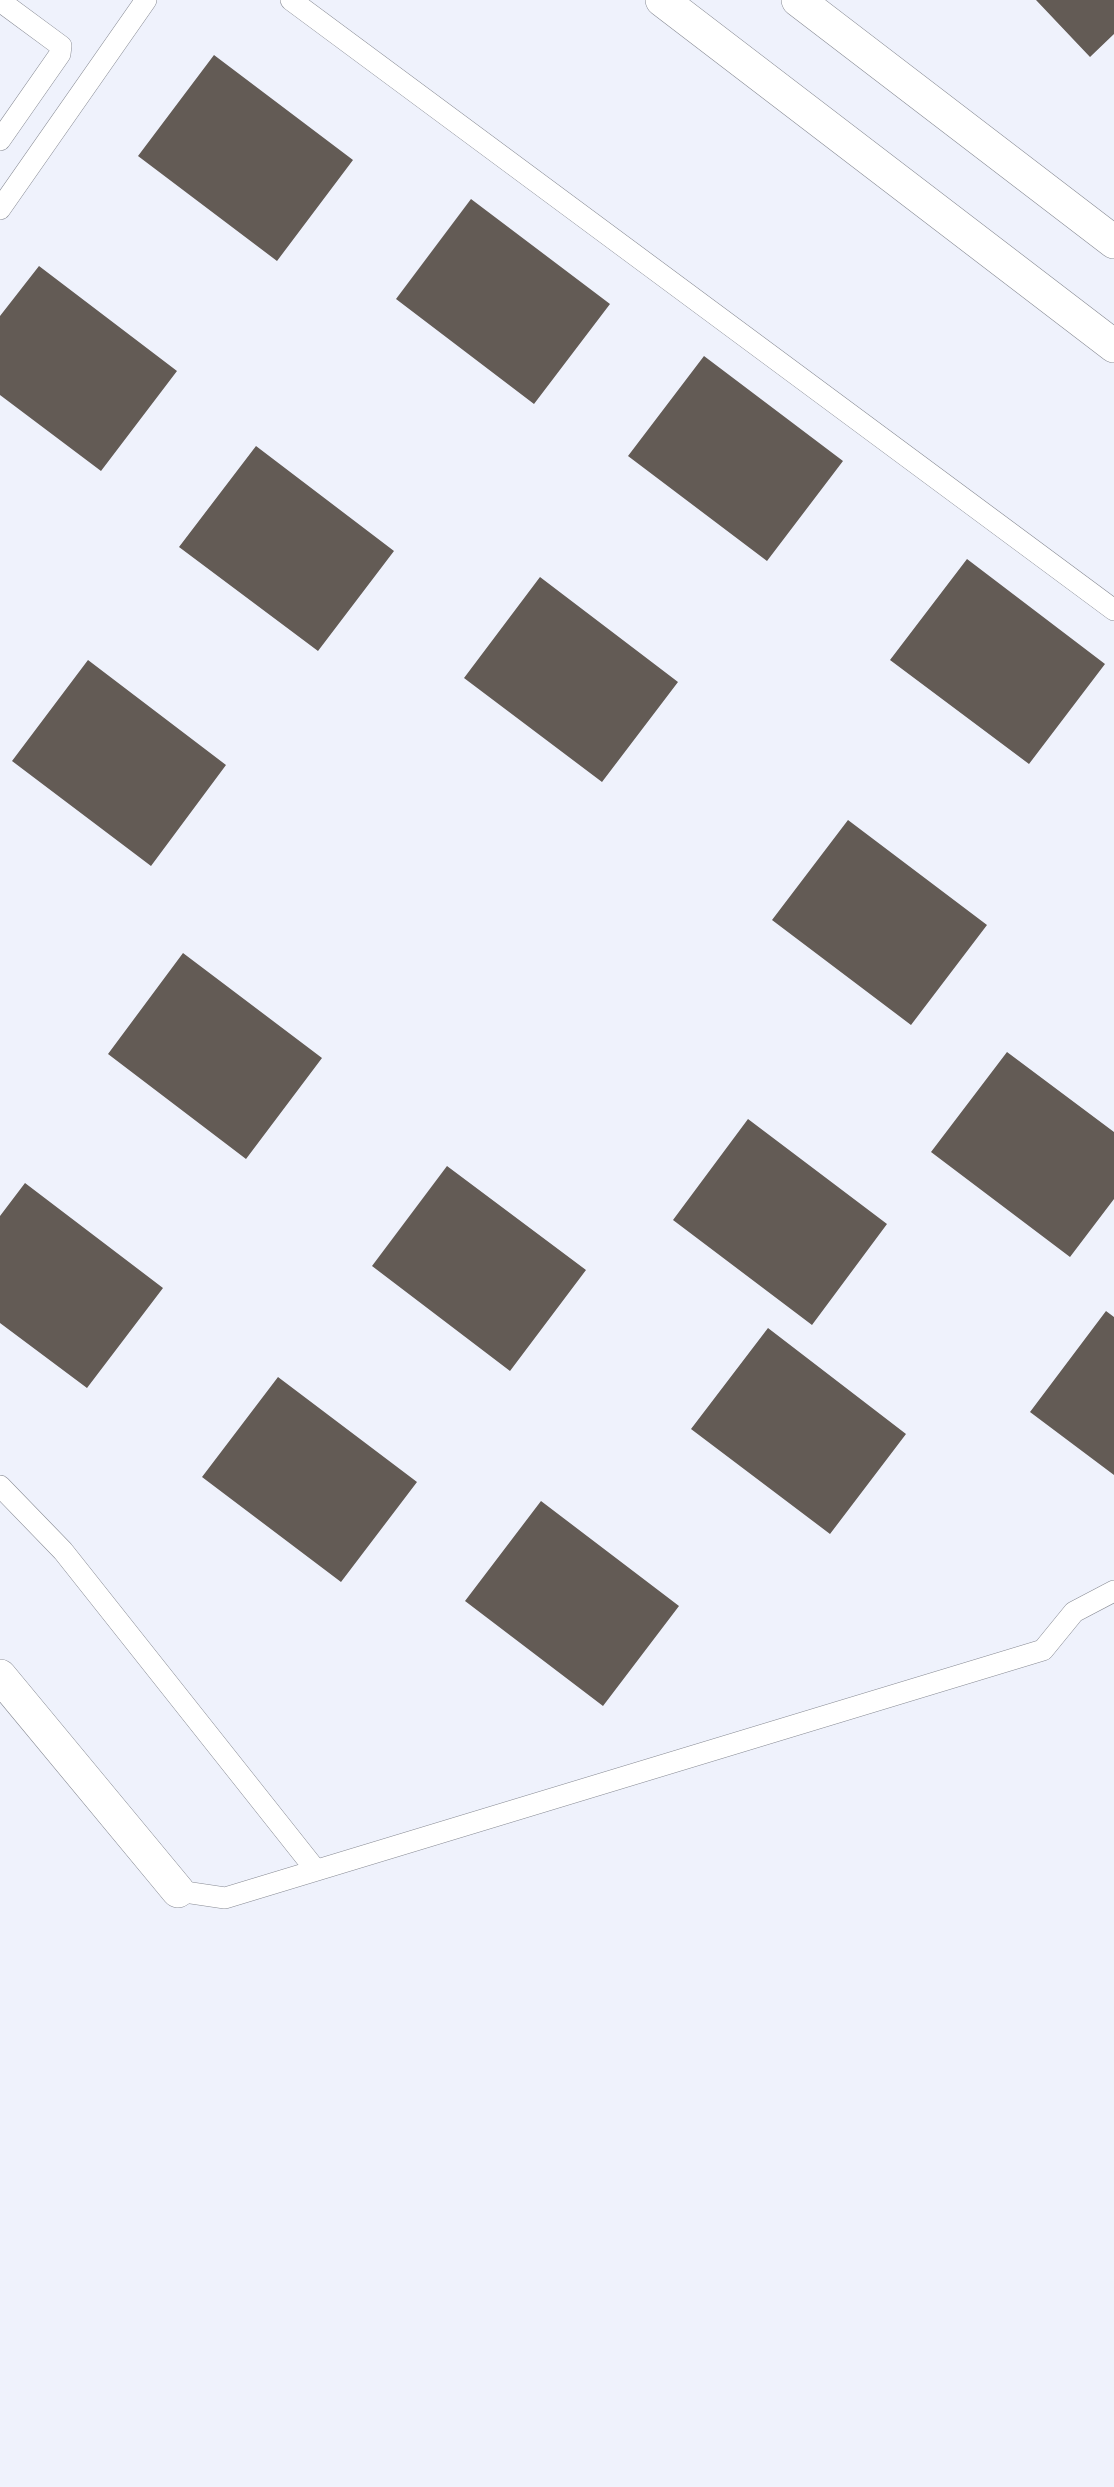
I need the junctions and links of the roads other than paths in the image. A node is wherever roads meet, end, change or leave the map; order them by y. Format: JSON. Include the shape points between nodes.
{"nodes":[{"id":1,"x":146,"y":0,"type":"edge"},
{"id":2,"x":291,"y":0,"type":"edge"},
{"id":3,"x":662,"y":0,"type":"edge"},
{"id":4,"x":798,"y":0,"type":"edge"},
{"id":5,"x":0,"y":1,"type":"edge"},
{"id":6,"x":0,"y":140,"type":"edge"},
{"id":7,"x":0,"y":209,"type":"edge"},
{"id":8,"x":1114,"y":242,"type":"edge"},
{"id":9,"x":1114,"y":346,"type":"edge"},
{"id":10,"x":1114,"y":610,"type":"edge"},
{"id":11,"x":0,"y":1485,"type":"edge"},
{"id":12,"x":1114,"y":1591,"type":"edge"},
{"id":13,"x":0,"y":1676,"type":"edge"},
{"id":14,"x":315,"y":1869,"type":"junction"},
{"id":15,"x":178,"y":1892,"type":"joint"}],
"edges":[{"from":1,"to":7,"type":"lane"},
{"from":2,"to":10,"type":"lane"},
{"from":3,"to":9,"type":"main road"},
{"from":4,"to":8,"type":"main road"},
{"from":5,"to":6,"type":"lane","via":[[61,46],[60,54]]},
{"from":11,"to":14,"type":"lane","via":[[63,1551]]},
{"from":12,"to":14,"type":"lane","via":[[1074,1612],[1043,1650]]},
{"from":13,"to":15,"type":"main road"},
{"from":14,"to":15,"type":"lane","via":[[225,1898]]}]}
